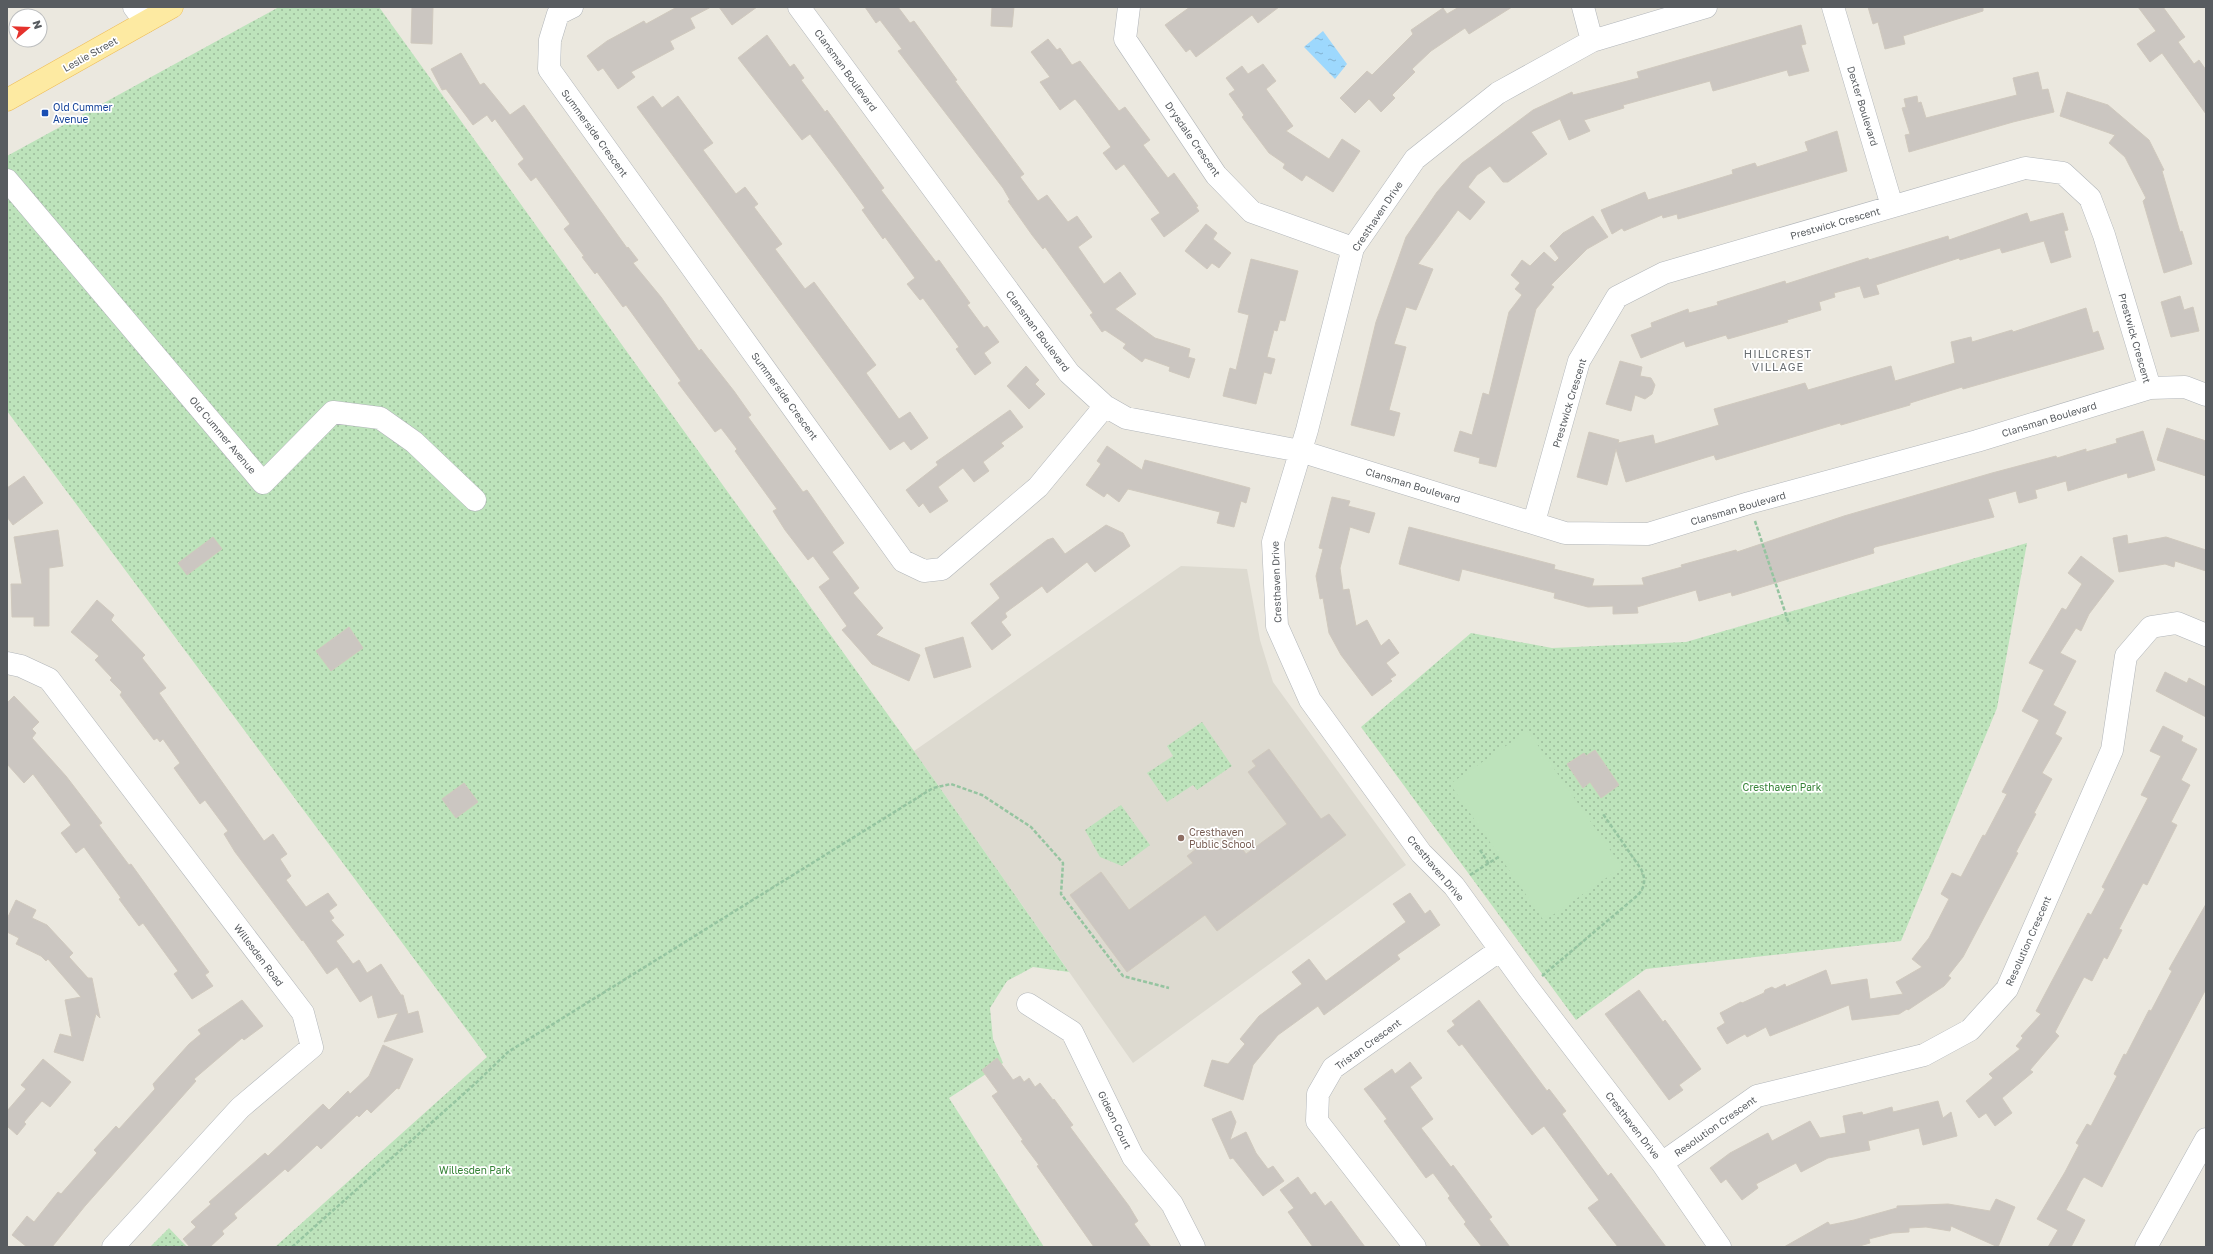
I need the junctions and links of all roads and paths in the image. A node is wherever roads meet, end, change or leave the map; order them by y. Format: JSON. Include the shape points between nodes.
{"nodes":[{"id":1,"x":172,"y":7,"type":"edge"},
{"id":2,"x":572,"y":7,"type":"edge"},
{"id":3,"x":799,"y":7,"type":"edge"},
{"id":4,"x":1129,"y":7,"type":"edge"},
{"id":5,"x":1584,"y":7,"type":"edge"},
{"id":6,"x":1706,"y":7,"type":"edge"},
{"id":7,"x":1833,"y":7,"type":"edge"},
{"id":8,"x":139,"y":15,"type":"edge"},
{"id":9,"x":1592,"y":42,"type":"junction"},
{"id":10,"x":7,"y":100,"type":"edge"},
{"id":11,"x":7,"y":180,"type":"edge"},
{"id":12,"x":1892,"y":206,"type":"junction"},
{"id":13,"x":1353,"y":248,"type":"junction"},
{"id":14,"x":2150,"y":388,"type":"junction"},
{"id":15,"x":2206,"y":395,"type":"edge"},
{"id":16,"x":1105,"y":406,"type":"junction"},
{"id":17,"x":1300,"y":451,"type":"junction"},
{"id":18,"x":475,"y":500,"type":"dead end"},
{"id":19,"x":1749,"y":503,"type":"junction"},
{"id":20,"x":1534,"y":522,"type":"junction"},
{"id":21,"x":1789,"y":624,"type":"dead end"},
{"id":22,"x":2206,"y":635,"type":"edge"},
{"id":23,"x":7,"y":663,"type":"edge"},
{"id":24,"x":1603,"y":814,"type":"dead end"},
{"id":25,"x":1480,"y":850,"type":"dead end"},
{"id":26,"x":1500,"y":856,"type":"dead end"},
{"id":27,"x":1489,"y":864,"type":"junction"},
{"id":28,"x":1454,"y":886,"type":"junction"},
{"id":29,"x":1500,"y":950,"type":"junction"},
{"id":30,"x":1169,"y":988,"type":"dead end"},
{"id":31,"x":1528,"y":988,"type":"junction"},
{"id":32,"x":1028,"y":1004,"type":"dead end"},
{"id":33,"x":2206,"y":1139,"type":"edge"},
{"id":34,"x":1662,"y":1163,"type":"junction"},
{"id":35,"x":113,"y":1247,"type":"edge"},
{"id":36,"x":292,"y":1247,"type":"edge"},
{"id":37,"x":1194,"y":1247,"type":"edge"},
{"id":38,"x":1415,"y":1247,"type":"edge"},
{"id":39,"x":1720,"y":1247,"type":"edge"},
{"id":40,"x":2146,"y":1247,"type":"edge"}],
"edges":[{"from":1,"to":8,"type":"main road","name":"Leslie Street"},
{"from":2,"to":16,"type":"street","name":"Summerside Crescent","via":[[558,14],[550,40],[549,69],[904,561],[924,571],[942,569],[1038,487]]},
{"from":3,"to":16,"type":"street","name":"Clansman Boulevard","via":[[1069,373]]},
{"from":4,"to":13,"type":"street","name":"Drysdale Crescent","via":[[1125,39],[1216,175],[1252,212]]},
{"from":5,"to":9,"type":"street"},
{"from":6,"to":9,"type":"street","name":"Cresthaven Drive"},
{"from":7,"to":12,"type":"street","name":"Dexter Boulevard"},
{"from":8,"to":10,"type":"main road","name":"Leslie Street"},
{"from":9,"to":13,"type":"street","name":"Cresthaven Drive","via":[[1498,93],[1415,159]]},
{"from":11,"to":18,"type":"street","name":"Old Cummer Avenue","via":[[263,483],[333,412],[380,418],[414,442]]},
{"from":12,"to":14,"type":"street","name":"Prestwick Crescent","via":[[2024,168],[2063,174],[2090,198],[2104,235]]},
{"from":12,"to":20,"type":"street","name":"Prestwick Crescent","via":[[1664,273],[1617,297],[1579,361]]},
{"from":13,"to":17,"type":"street","name":"Cresthaven Drive"},
{"from":14,"to":15,"type":"street","name":"Clansman Boulevard","via":[[2185,387]]},
{"from":14,"to":19,"type":"street","name":"Clansman Boulevard","via":[[1977,441]]},
{"from":16,"to":17,"type":"street","name":"Clansman Boulevard","via":[[1126,418]]},
{"from":17,"to":20,"type":"street","name":"Clansman Boulevard"},
{"from":17,"to":28,"type":"street","name":"Cresthaven Drive","via":[[1273,542],[1277,626],[1310,700],[1421,853]]},
{"from":19,"to":20,"type":"street","name":"Clansman Boulevard","via":[[1648,534],[1565,533]]},
{"from":19,"to":21,"type":"path"},
{"from":22,"to":34,"type":"street","name":"Resolution Crescent","via":[[2177,623],[2151,627],[2126,656],[2112,750],[2007,989],[1970,1030],[1924,1055],[1756,1096]]},
{"from":23,"to":35,"type":"street","name":"Willesden Road","via":[[21,666],[49,679],[303,1013],[312,1047],[240,1108]]},
{"from":24,"to":31,"type":"path","via":[[1641,869],[1644,878],[1643,888],[1638,895]]},
{"from":25,"to":27,"type":"path"},
{"from":26,"to":27,"type":"path"},
{"from":27,"to":28,"type":"path"},
{"from":28,"to":29,"type":"street","name":"Cresthaven Drive"},
{"from":29,"to":31,"type":"street","name":"Cresthaven Drive"},
{"from":29,"to":38,"type":"street","name":"Tristan Crescent","via":[[1333,1068],[1318,1094],[1317,1121]]},
{"from":30,"to":36,"type":"path","via":[[1123,976],[1061,894],[1063,863],[1031,827],[982,795],[951,784],[943,784],[926,792],[508,1052]]},
{"from":31,"to":34,"type":"street","name":"Cresthaven Drive"},
{"from":32,"to":37,"type":"street","name":"Gideon Court","via":[[1072,1032],[1133,1157],[1172,1204]]},
{"from":33,"to":40,"type":"street"},
{"from":34,"to":39,"type":"street","name":"Cresthaven Drive"}]}
